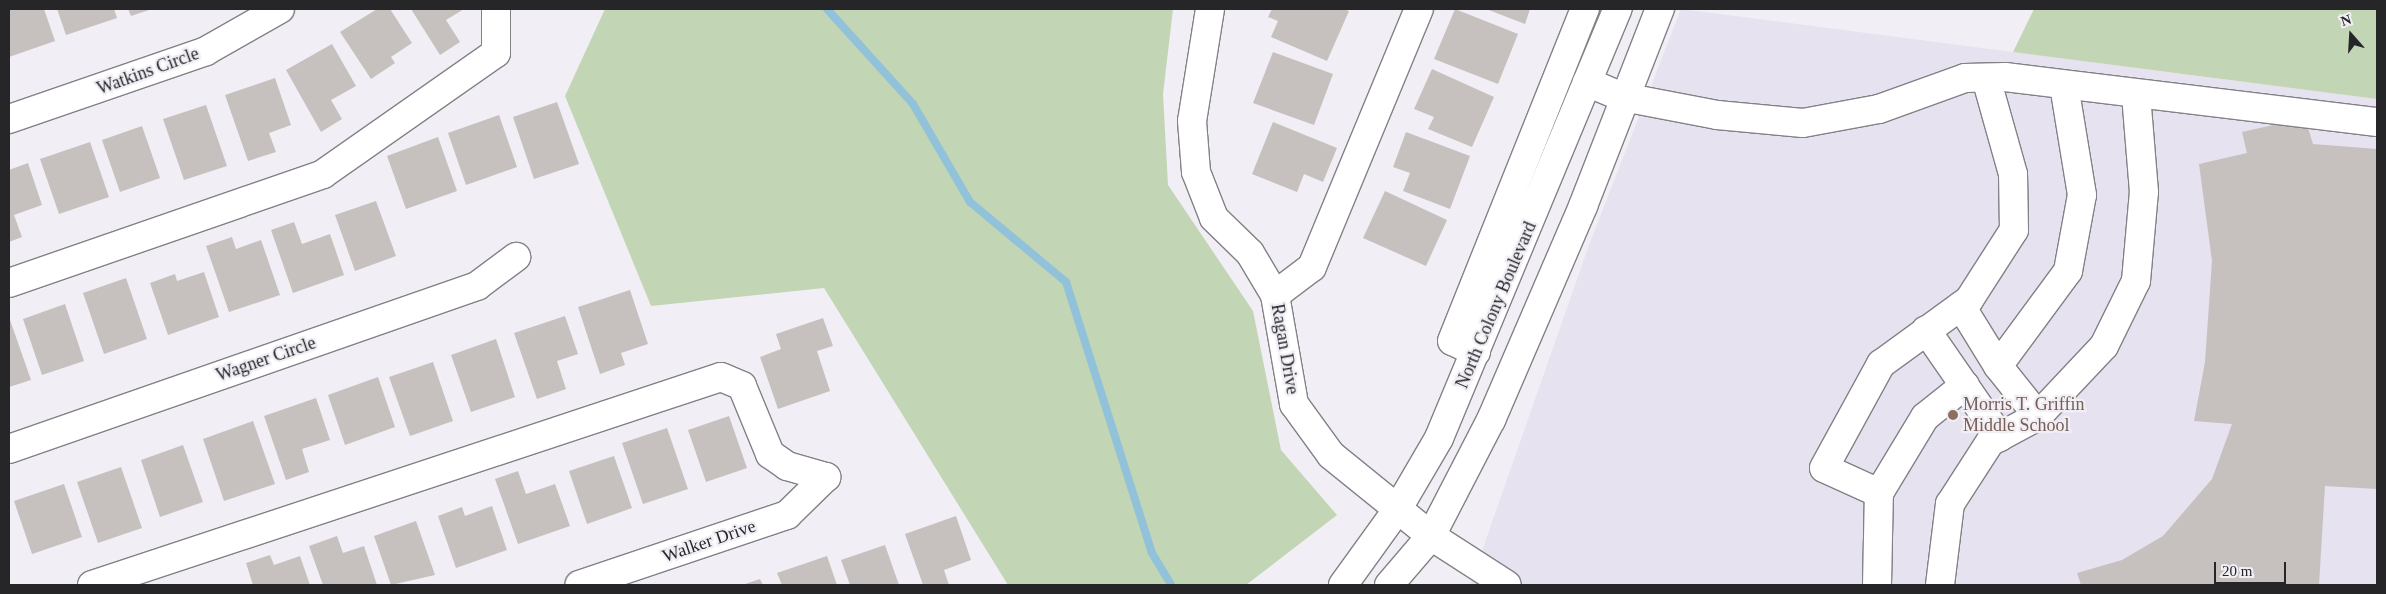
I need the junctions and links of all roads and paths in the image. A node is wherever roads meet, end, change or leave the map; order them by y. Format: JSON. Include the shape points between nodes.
{"nodes":[{"id":1,"x":280,"y":9,"type":"edge"},
{"id":2,"x":496,"y":9,"type":"edge"},
{"id":3,"x":1210,"y":9,"type":"edge"},
{"id":4,"x":1419,"y":9,"type":"edge"},
{"id":5,"x":1585,"y":9,"type":"edge"},
{"id":6,"x":1618,"y":9,"type":"edge"},
{"id":7,"x":1660,"y":9,"type":"edge"},
{"id":8,"x":1986,"y":78,"type":"junction"},
{"id":9,"x":1587,"y":82,"type":"junction"},
{"id":10,"x":2064,"y":85,"type":"junction"},
{"id":11,"x":2136,"y":95,"type":"junction"},
{"id":12,"x":1623,"y":98,"type":"junction"},
{"id":13,"x":9,"y":119,"type":"edge"},
{"id":14,"x":2377,"y":122,"type":"edge"},
{"id":15,"x":516,"y":257,"type":"dead end"},
{"id":16,"x":9,"y":283,"type":"edge"},
{"id":17,"x":1275,"y":295,"type":"junction"},
{"id":18,"x":1960,"y":306,"type":"junction"},
{"id":19,"x":1926,"y":330,"type":"junction"},
{"id":20,"x":1476,"y":352,"type":"junction"},
{"id":21,"x":1998,"y":366,"type":"junction"},
{"id":22,"x":1965,"y":386,"type":"junction"},
{"id":23,"x":2038,"y":416,"type":"junction"},
{"id":24,"x":2000,"y":436,"type":"junction"},
{"id":25,"x":9,"y":449,"type":"edge"},
{"id":26,"x":1879,"y":493,"type":"junction"},
{"id":27,"x":1397,"y":510,"type":"junction"},
{"id":28,"x":1431,"y":536,"type":"junction"},
{"id":29,"x":92,"y":585,"type":"edge"},
{"id":30,"x":579,"y":585,"type":"edge"},
{"id":31,"x":1343,"y":585,"type":"edge"},
{"id":32,"x":1389,"y":585,"type":"edge"},
{"id":33,"x":1507,"y":585,"type":"edge"},
{"id":34,"x":1877,"y":585,"type":"edge"},
{"id":35,"x":1940,"y":585,"type":"edge"}],
"edges":[{"from":1,"to":13,"type":"street","name":"Watkins Circle","via":[[206,51]]},
{"from":2,"to":16,"type":"street","via":[[496,53],[323,174]]},
{"from":3,"to":17,"type":"street","name":"Ragan Drive","via":[[1192,121],[1196,172],[1214,218],[1250,253]]},
{"from":4,"to":17,"type":"street","via":[[1312,267]]},
{"from":5,"to":20,"type":"street","via":[[1452,341]]},
{"from":6,"to":9,"type":"street","name":"North Colony Boulevard"},
{"from":7,"to":12,"type":"street"},
{"from":8,"to":10,"type":"street"},
{"from":8,"to":12,"type":"street","via":[[1965,78],[1879,108],[1803,123],[1717,114]]},
{"from":8,"to":18,"type":"street","via":[[2013,174],[2014,230],[1970,300]]},
{"from":9,"to":12,"type":"street"},
{"from":9,"to":20,"type":"street","name":"North Colony Boulevard"},
{"from":10,"to":11,"type":"street"},
{"from":10,"to":21,"type":"street","via":[[2082,195],[2068,271]]},
{"from":11,"to":14,"type":"street"},
{"from":11,"to":23,"type":"street","via":[[2144,192],[2136,281],[2104,346]]},
{"from":12,"to":28,"type":"street","via":[[1583,206],[1491,420]]},
{"from":15,"to":25,"type":"street","name":"Wagner Circle","via":[[477,286]]},
{"from":17,"to":27,"type":"street","name":"Ragan Drive","via":[[1298,411],[1332,455]]},
{"from":18,"to":19,"type":"street"},
{"from":18,"to":21,"type":"street"},
{"from":19,"to":22,"type":"street"},
{"from":19,"to":26,"type":"street","via":[[1881,364],[1824,468]]},
{"from":20,"to":27,"type":"street","name":"North Colony Boulevard","via":[[1439,438]]},
{"from":21,"to":23,"type":"street"},
{"from":22,"to":24,"type":"street"},
{"from":22,"to":26,"type":"street","via":[[1925,417]]},
{"from":23,"to":24,"type":"street"},
{"from":24,"to":35,"type":"street","via":[[1990,442],[1950,504]]},
{"from":26,"to":34,"type":"street"},
{"from":27,"to":28,"type":"street","name":"Ragan Drive"},
{"from":27,"to":31,"type":"street","name":"North Colony Boulevard"},
{"from":28,"to":32,"type":"street"},
{"from":28,"to":33,"type":"street","name":"Ragan Drive"},
{"from":29,"to":30,"type":"street","name":"Walker Drive","via":[[720,377],[742,386],[770,454],[787,466],[826,477],[787,515]]}]}
